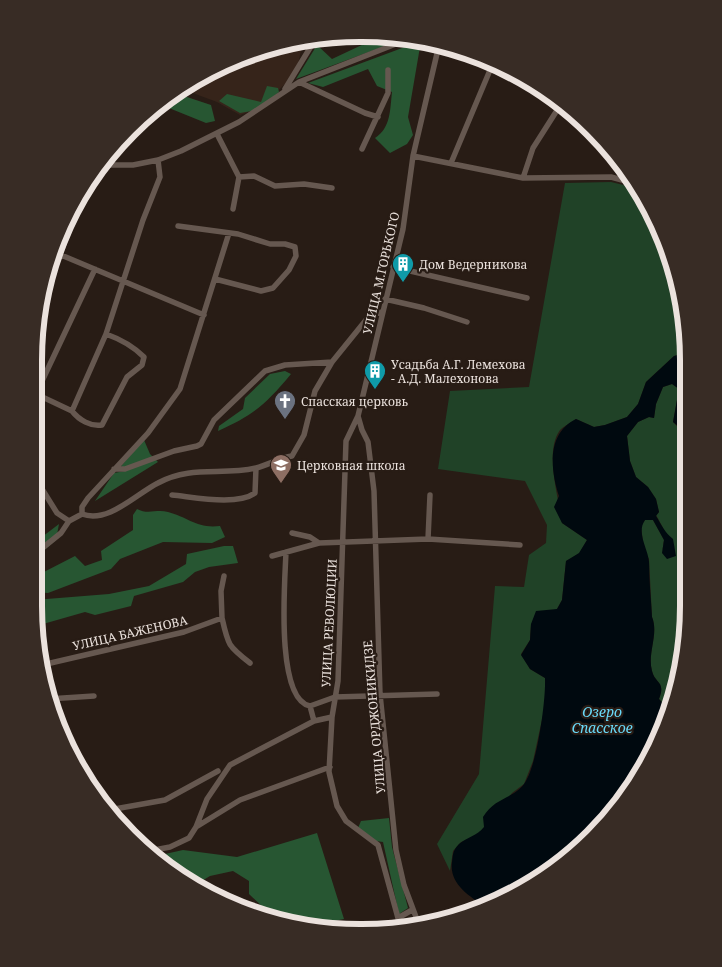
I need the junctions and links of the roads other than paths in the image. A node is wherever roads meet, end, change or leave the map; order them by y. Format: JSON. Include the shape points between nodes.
{"nodes":[{"id":1,"x":392,"y":44,"type":"edge"},
{"id":2,"x":311,"y":47,"type":"edge"},
{"id":3,"x":437,"y":52,"type":"edge"},
{"id":4,"x":388,"y":70,"type":"dead end"},
{"id":5,"x":491,"y":70,"type":"edge"},
{"id":6,"x":299,"y":82,"type":"junction"},
{"id":7,"x":283,"y":92,"type":"junction"},
{"id":8,"x":557,"y":110,"type":"edge"},
{"id":9,"x":378,"y":117,"type":"junction"},
{"id":10,"x":217,"y":134,"type":"junction"},
{"id":11,"x":362,"y":149,"type":"dead end"},
{"id":12,"x":412,"y":156,"type":"junction"},
{"id":13,"x":158,"y":160,"type":"junction"},
{"id":14,"x":451,"y":163,"type":"junction"},
{"id":15,"x":110,"y":165,"type":"edge"},
{"id":16,"x":239,"y":177,"type":"junction"},
{"id":17,"x":523,"y":178,"type":"junction"},
{"id":18,"x":623,"y":180,"type":"edge"},
{"id":19,"x":332,"y":188,"type":"dead end"},
{"id":20,"x":233,"y":209,"type":"dead end"},
{"id":21,"x":178,"y":226,"type":"dead end"},
{"id":22,"x":229,"y":234,"type":"junction"},
{"id":23,"x":60,"y":255,"type":"edge"},
{"id":24,"x":393,"y":267,"type":"junction"},
{"id":25,"x":95,"y":269,"type":"junction"},
{"id":26,"x":215,"y":279,"type":"junction"},
{"id":27,"x":123,"y":281,"type":"junction"},
{"id":28,"x":527,"y":298,"type":"dead end"},
{"id":29,"x":385,"y":299,"type":"junction"},
{"id":30,"x":382,"y":312,"type":"junction"},
{"id":31,"x":204,"y":315,"type":"junction"},
{"id":32,"x":467,"y":322,"type":"dead end"},
{"id":33,"x":106,"y":334,"type":"junction"},
{"id":34,"x":332,"y":362,"type":"junction"},
{"id":35,"x":42,"y":381,"type":"edge"},
{"id":36,"x":42,"y":399,"type":"edge"},
{"id":37,"x":72,"y":411,"type":"junction"},
{"id":38,"x":358,"y":416,"type":"junction"},
{"id":39,"x":256,"y":468,"type":"junction"},
{"id":40,"x":114,"y":469,"type":"junction"},
{"id":41,"x":42,"y":489,"type":"edge"},
{"id":42,"x":172,"y":495,"type":"dead end"},
{"id":43,"x":430,"y":495,"type":"dead end"},
{"id":44,"x":82,"y":514,"type":"junction"},
{"id":45,"x":69,"y":521,"type":"junction"},
{"id":46,"x":292,"y":533,"type":"dead end"},
{"id":47,"x":428,"y":539,"type":"junction"},
{"id":48,"x":376,"y":542,"type":"junction"},
{"id":49,"x":319,"y":543,"type":"junction"},
{"id":50,"x":343,"y":543,"type":"junction"},
{"id":51,"x":520,"y":544,"type":"dead end"},
{"id":52,"x":42,"y":548,"type":"edge"},
{"id":53,"x":286,"y":552,"type":"junction"},
{"id":54,"x":272,"y":556,"type":"dead end"},
{"id":55,"x":224,"y":576,"type":"dead end"},
{"id":56,"x":222,"y":618,"type":"junction"},
{"id":57,"x":250,"y":663,"type":"dead end"},
{"id":58,"x":48,"y":664,"type":"edge"},
{"id":59,"x":380,"y":694,"type":"junction"},
{"id":60,"x":437,"y":694,"type":"dead end"},
{"id":61,"x":94,"y":696,"type":"dead end"},
{"id":62,"x":335,"y":697,"type":"junction"},
{"id":63,"x":56,"y":698,"type":"edge"},
{"id":64,"x":310,"y":706,"type":"junction"},
{"id":65,"x":332,"y":717,"type":"junction"},
{"id":66,"x":314,"y":721,"type":"junction"},
{"id":67,"x":330,"y":767,"type":"junction"},
{"id":68,"x":218,"y":771,"type":"dead end"},
{"id":69,"x":116,"y":809,"type":"edge"},
{"id":70,"x":196,"y":827,"type":"junction"},
{"id":71,"x":156,"y":850,"type":"edge"},
{"id":72,"x":412,"y":910,"type":"junction"},
{"id":73,"x":398,"y":918,"type":"junction"},
{"id":74,"x":416,"y":919,"type":"edge"},
{"id":75,"x":399,"y":922,"type":"edge"}],
"edges":[{"from":1,"to":6,"type":"street"},
{"from":2,"to":7,"type":"street"},
{"from":3,"to":12,"type":"street","name":"УЛИЦА М.ГОРЬКОГО"},
{"from":4,"to":9,"type":"street","via":[[388,93]]},
{"from":5,"to":14,"type":"street"},
{"from":6,"to":7,"type":"street"},
{"from":6,"to":9,"type":"street"},
{"from":7,"to":10,"type":"street","via":[[260,110]]},
{"from":8,"to":17,"type":"street","via":[[533,148]]},
{"from":9,"to":11,"type":"street"},
{"from":10,"to":13,"type":"street"},
{"from":10,"to":16,"type":"street"},
{"from":12,"to":14,"type":"street"},
{"from":12,"to":24,"type":"street","name":"УЛИЦА М.ГОРЬКОГО","via":[[403,229]]},
{"from":13,"to":15,"type":"street"},
{"from":13,"to":27,"type":"street","via":[[160,177]]},
{"from":14,"to":17,"type":"street"},
{"from":16,"to":19,"type":"street","via":[[254,176],[275,186],[304,184]]},
{"from":16,"to":20,"type":"street"},
{"from":17,"to":18,"type":"street","via":[[611,177]]},
{"from":21,"to":22,"type":"street"},
{"from":22,"to":26,"type":"street"},
{"from":22,"to":26,"type":"street","via":[[295,247],[296,256],[273,288],[261,291]]},
{"from":23,"to":25,"type":"street"},
{"from":24,"to":28,"type":"street"},
{"from":24,"to":29,"type":"street","name":"УЛИЦА М.ГОРЬКОГО"},
{"from":25,"to":27,"type":"street"},
{"from":25,"to":35,"type":"street"},
{"from":26,"to":31,"type":"street"},
{"from":27,"to":31,"type":"street"},
{"from":27,"to":33,"type":"street"},
{"from":29,"to":30,"type":"street","name":"УЛИЦА М.ГОРЬКОГО"},
{"from":29,"to":32,"type":"street"},
{"from":30,"to":34,"type":"street","via":[[370,315]]},
{"from":30,"to":38,"type":"street","name":"УЛИЦА М.ГОРЬКОГО"},
{"from":31,"to":40,"type":"street","via":[[180,389],[148,433]]},
{"from":33,"to":37,"type":"street"},
{"from":33,"to":37,"type":"street","via":[[138,351],[144,361],[127,377],[102,424],[94,426]]},
{"from":34,"to":39,"type":"street","via":[[314,391],[304,435],[292,456]]},
{"from":34,"to":40,"type":"street","via":[[274,367],[214,420],[201,444],[174,450],[125,469]]},
{"from":36,"to":37,"type":"street"},
{"from":38,"to":48,"type":"street","name":"УЛИЦА ОРДЖОНИКИДЗЕ","via":[[368,442]]},
{"from":38,"to":50,"type":"street","name":"УЛИЦА РЕВОЛЮЦИИ","via":[[346,441]]},
{"from":39,"to":42,"type":"street","via":[[256,493],[248,499]]},
{"from":39,"to":44,"type":"street","via":[[184,472],[156,484],[113,510],[91,518]]},
{"from":40,"to":44,"type":"street","via":[[88,498]]},
{"from":41,"to":45,"type":"street","via":[[57,513]]},
{"from":43,"to":47,"type":"street"},
{"from":44,"to":45,"type":"street"},
{"from":45,"to":52,"type":"street","via":[[61,533]]},
{"from":46,"to":49,"type":"street"},
{"from":47,"to":48,"type":"street"},
{"from":47,"to":51,"type":"street"},
{"from":48,"to":50,"type":"street"},
{"from":48,"to":59,"type":"street","name":"УЛИЦА ОРДЖОНИКИДЗЕ"},
{"from":49,"to":50,"type":"street"},
{"from":49,"to":53,"type":"street"},
{"from":50,"to":62,"type":"street","name":"УЛИЦА РЕВОЛЮЦИИ"},
{"from":53,"to":54,"type":"street"},
{"from":53,"to":64,"type":"street","via":[[284,638],[294,692],[304,705]]},
{"from":55,"to":56,"type":"street"},
{"from":56,"to":57,"type":"street","via":[[227,642],[233,652]]},
{"from":56,"to":58,"type":"street","name":"УЛИЦА БАЖЕНОВА","via":[[184,632]]},
{"from":59,"to":60,"type":"street"},
{"from":59,"to":62,"type":"street"},
{"from":59,"to":72,"type":"street","name":"УЛИЦА ОРДЖОНИКИДЗЕ","via":[[396,850]]},
{"from":61,"to":63,"type":"street"},
{"from":62,"to":64,"type":"street"},
{"from":62,"to":65,"type":"street","name":"УЛИЦА РЕВОЛЮЦИИ"},
{"from":64,"to":66,"type":"street"},
{"from":65,"to":66,"type":"street"},
{"from":65,"to":67,"type":"street","name":"УЛИЦА РЕВОЛЮЦИИ"},
{"from":66,"to":70,"type":"street","via":[[230,765],[206,799]]},
{"from":67,"to":70,"type":"street","via":[[240,800]]},
{"from":67,"to":73,"type":"street","name":"УЛИЦА РЕВОЛЮЦИИ","via":[[337,806],[346,821],[378,845]]},
{"from":68,"to":69,"type":"street","via":[[165,800]]},
{"from":70,"to":71,"type":"street","via":[[189,838]]},
{"from":72,"to":73,"type":"street"},
{"from":72,"to":74,"type":"street","name":"УЛИЦА ОРДЖОНИКИДЗЕ"},
{"from":73,"to":75,"type":"street"}]}
